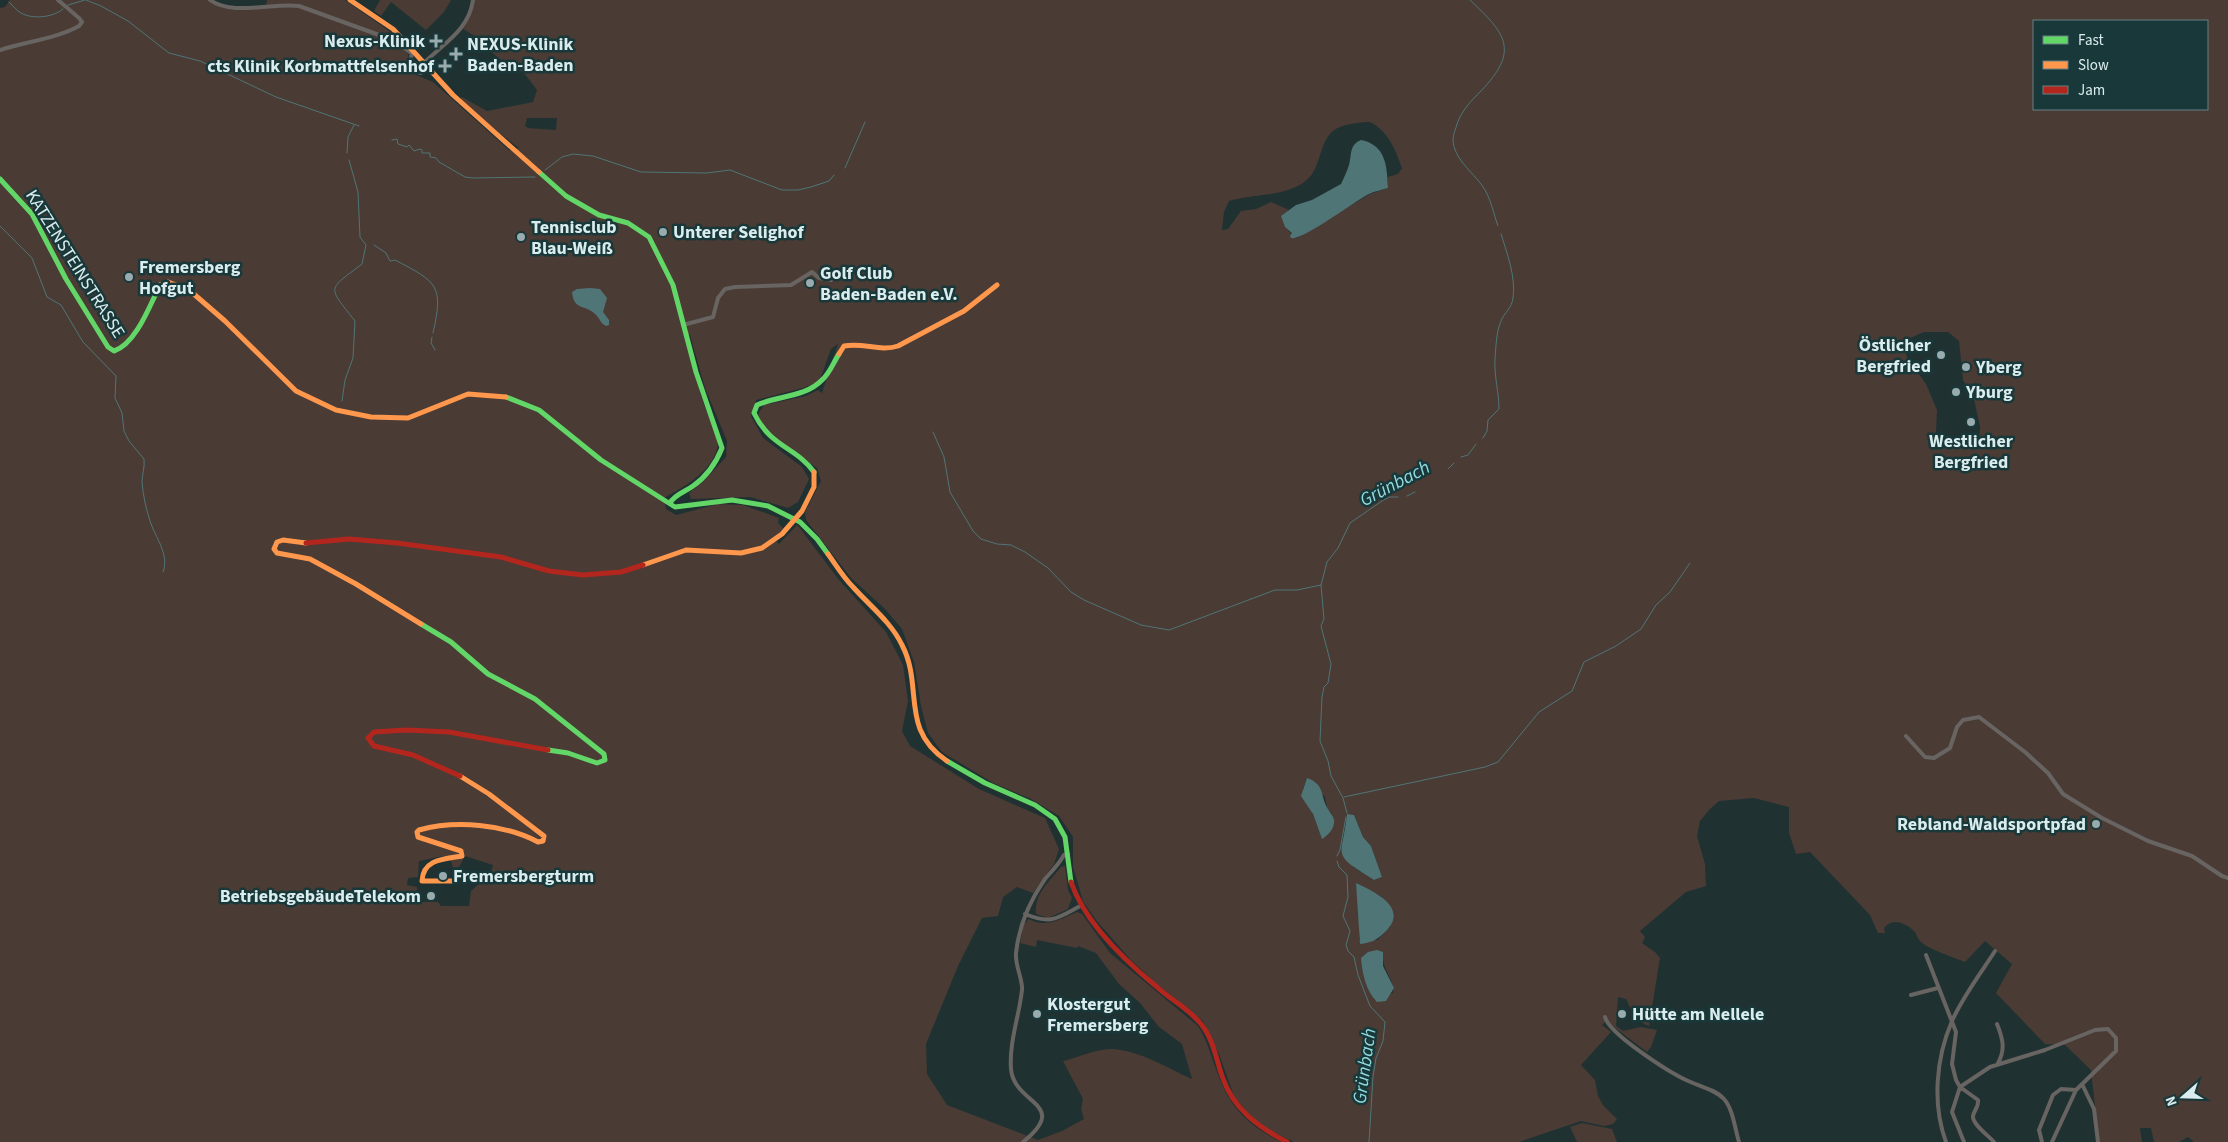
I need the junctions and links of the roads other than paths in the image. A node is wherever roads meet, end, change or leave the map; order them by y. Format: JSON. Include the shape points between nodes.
{"nodes":[{"id":1,"x":58,"y":0,"type":"edge"},
{"id":2,"x":210,"y":0,"type":"edge"},
{"id":3,"x":350,"y":0,"type":"edge"},
{"id":4,"x":473,"y":0,"type":"edge"},
{"id":5,"x":0,"y":50,"type":"edge"},
{"id":6,"x":412,"y":51,"type":"junction"},
{"id":7,"x":424,"y":63,"type":"junction"},
{"id":8,"x":428,"y":68,"type":"junction"},
{"id":9,"x":0,"y":179,"type":"edge"},
{"id":10,"x":831,"y":280,"type":"dead end"},
{"id":11,"x":998,"y":285,"type":"dead end"},
{"id":12,"x":683,"y":325,"type":"junction"},
{"id":13,"x":670,"y":503,"type":"junction"},
{"id":14,"x":795,"y":518,"type":"junction"},
{"id":15,"x":1906,"y":736,"type":"dead end"},
{"id":16,"x":1068,"y":854,"type":"junction"},
{"id":17,"x":2228,"y":878,"type":"edge"},
{"id":18,"x":453,"y":881,"type":"dead end"},
{"id":19,"x":1082,"y":905,"type":"junction"},
{"id":20,"x":1025,"y":914,"type":"junction"},
{"id":21,"x":1994,"y":951,"type":"dead end"},
{"id":22,"x":1926,"y":955,"type":"dead end"},
{"id":23,"x":1938,"y":988,"type":"junction"},
{"id":24,"x":1911,"y":995,"type":"dead end"},
{"id":25,"x":1605,"y":1017,"type":"dead end"},
{"id":26,"x":1952,"y":1019,"type":"junction"},
{"id":27,"x":1997,"y":1024,"type":"dead end"},
{"id":28,"x":1997,"y":1065,"type":"junction"},
{"id":29,"x":2082,"y":1084,"type":"junction"},
{"id":30,"x":1960,"y":1087,"type":"junction"},
{"id":31,"x":2076,"y":1090,"type":"junction"},
{"id":32,"x":1023,"y":1142,"type":"edge"},
{"id":33,"x":1287,"y":1142,"type":"edge"},
{"id":34,"x":1739,"y":1142,"type":"edge"},
{"id":35,"x":1946,"y":1142,"type":"edge"},
{"id":36,"x":1964,"y":1142,"type":"edge"},
{"id":37,"x":1994,"y":1142,"type":"edge"},
{"id":38,"x":2042,"y":1142,"type":"edge"},
{"id":39,"x":2052,"y":1142,"type":"edge"},
{"id":40,"x":2098,"y":1142,"type":"edge"}],
"edges":[{"from":1,"to":5,"type":"street","via":[[79,18],[80,26],[60,35]]},
{"from":2,"to":6,"type":"street","via":[[225,8],[299,6],[393,40]]},
{"from":3,"to":6,"type":"street","via":[[393,29]]},
{"from":4,"to":7,"type":"street","via":[[462,28]]},
{"from":6,"to":7,"type":"street"},
{"from":6,"to":8,"type":"street","via":[[414,71],[421,73]]},
{"from":7,"to":8,"type":"street"},
{"from":8,"to":12,"type":"street","via":[[453,95],[566,196],[599,215],[628,224],[650,237],[673,285]]},
{"from":9,"to":13,"type":"street","name":"KATZENSTEINSTRASSE","via":[[32,214],[78,299],[111,350],[117,351],[126,345],[150,310],[160,285],[176,284],[225,321],[284,382],[336,410],[371,417],[408,418],[468,394],[499,395],[518,400],[539,410],[601,460]]},
{"from":10,"to":12,"type":"street","via":[[819,278],[812,272],[791,285],[725,290],[718,298],[712,317]]},
{"from":11,"to":14,"type":"street","via":[[957,316],[907,343],[889,349],[862,343],[844,346],[822,382],[807,391],[757,405],[754,413],[760,426],[772,439],[808,464],[815,474],[814,487]]},
{"from":12,"to":13,"type":"street","via":[[722,448],[697,482]]},
{"from":13,"to":14,"type":"street","via":[[680,507],[734,500],[762,504]]},
{"from":14,"to":16,"type":"street","via":[[809,530],[853,588],[893,629],[906,655],[912,676],[916,719],[929,747],[972,776],[1041,808],[1060,826]]},
{"from":14,"to":18,"type":"street","via":[[776,540],[762,548],[741,553],[686,550],[621,572],[601,575],[561,573],[502,557],[397,543],[349,539],[277,542],[274,549],[277,553],[310,559],[333,570],[451,642],[488,674],[535,698],[604,754],[606,758],[597,762],[568,753],[449,732],[406,730],[370,735],[368,738],[374,746],[413,755],[452,771],[489,794],[544,836],[543,841],[538,842],[504,829],[448,825],[422,828],[417,832],[418,837],[461,851],[462,856],[438,859],[426,865],[422,881]]},
{"from":15,"to":17,"type":"street","via":[[1925,757],[1934,758],[1950,748],[1962,720],[1979,717],[2026,752],[2048,773],[2063,794],[2123,829],[2192,856]]},
{"from":16,"to":19,"type":"street","via":[[1072,883]]},
{"from":16,"to":20,"type":"street","via":[[1047,877]]},
{"from":19,"to":20,"type":"street","via":[[1048,921]]},
{"from":19,"to":33,"type":"street","via":[[1128,960],[1200,1022],[1210,1039],[1232,1097],[1244,1114],[1260,1128]]},
{"from":20,"to":32,"type":"street","via":[[1016,953],[1022,987],[1011,1051],[1011,1073],[1016,1085],[1038,1107],[1042,1123]]},
{"from":21,"to":26,"type":"street"},
{"from":22,"to":23,"type":"street"},
{"from":23,"to":24,"type":"street"},
{"from":23,"to":26,"type":"street"},
{"from":25,"to":34,"type":"street","via":[[1606,1022],[1638,1050],[1680,1077],[1719,1094],[1726,1101]]},
{"from":26,"to":30,"type":"street","via":[[1956,1032],[1952,1064]]},
{"from":26,"to":35,"type":"street","via":[[1941,1051],[1938,1088],[1941,1127]]},
{"from":27,"to":28,"type":"street","via":[[2003,1055]]},
{"from":28,"to":29,"type":"street","via":[[2095,1030],[2108,1030],[2116,1038],[2116,1051]]},
{"from":28,"to":30,"type":"street"},
{"from":29,"to":31,"type":"street"},
{"from":29,"to":40,"type":"street","via":[[2094,1109]]},
{"from":30,"to":36,"type":"street","via":[[1952,1112]]},
{"from":30,"to":37,"type":"street","via":[[1978,1100],[1974,1121]]},
{"from":31,"to":38,"type":"street","via":[[2061,1089],[2052,1095],[2040,1130]]},
{"from":31,"to":39,"type":"street"}]}
